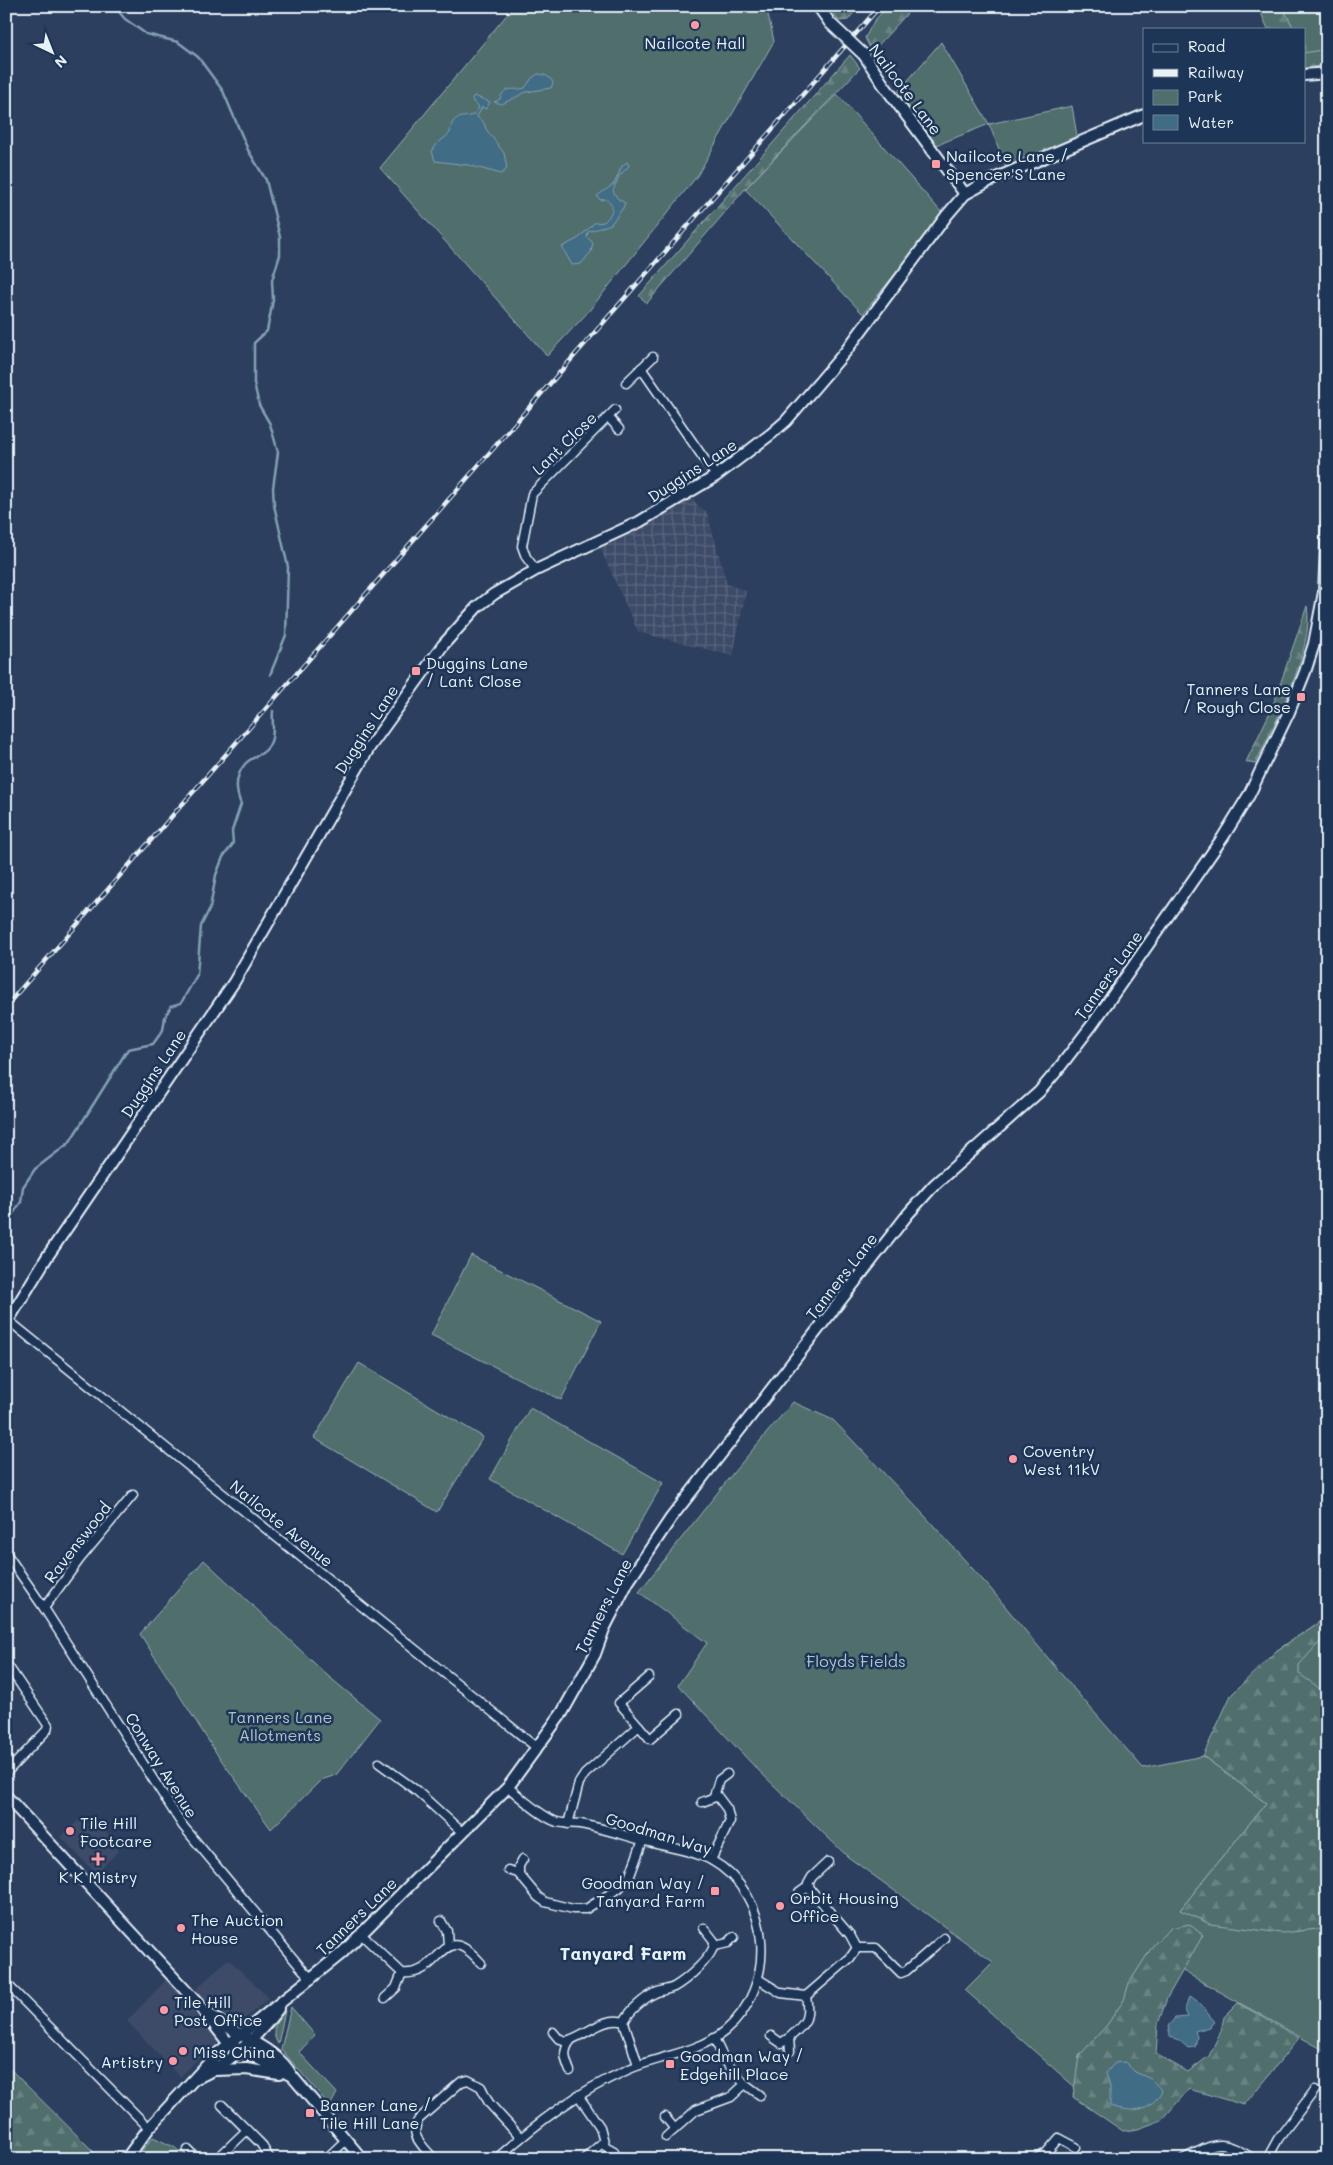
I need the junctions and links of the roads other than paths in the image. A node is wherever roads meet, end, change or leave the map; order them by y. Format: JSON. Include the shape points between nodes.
{"nodes":[{"id":1,"x":818,"y":6,"type":"edge"},
{"id":2,"x":1327,"y":73,"type":"edge"},
{"id":3,"x":1306,"y":75,"type":"edge"},
{"id":4,"x":1143,"y":115,"type":"edge"},
{"id":5,"x":965,"y":194,"type":"junction"},
{"id":6,"x":653,"y":357,"type":"dead end"},
{"id":7,"x":641,"y":368,"type":"junction"},
{"id":8,"x":626,"y":383,"type":"dead end"},
{"id":9,"x":615,"y":410,"type":"dead end"},
{"id":10,"x":609,"y":418,"type":"junction"},
{"id":11,"x":619,"y":429,"type":"dead end"},
{"id":12,"x":716,"y":476,"type":"junction"},
{"id":13,"x":1327,"y":524,"type":"edge"},
{"id":14,"x":536,"y":570,"type":"junction"},
{"id":15,"x":1325,"y":592,"type":"edge"},
{"id":16,"x":7,"y":1322,"type":"edge"},
{"id":17,"x":133,"y":1495,"type":"dead end"},
{"id":18,"x":6,"y":1553,"type":"edge"},
{"id":19,"x":44,"y":1608,"type":"junction"},
{"id":20,"x":6,"y":1663,"type":"edge"},
{"id":21,"x":649,"y":1677,"type":"dead end"},
{"id":22,"x":679,"y":1714,"type":"dead end"},
{"id":23,"x":639,"y":1726,"type":"junction"},
{"id":24,"x":537,"y":1748,"type":"junction"},
{"id":25,"x":379,"y":1763,"type":"dead end"},
{"id":26,"x":6,"y":1773,"type":"edge"},
{"id":27,"x":727,"y":1774,"type":"dead end"},
{"id":28,"x":508,"y":1787,"type":"junction"},
{"id":29,"x":6,"y":1796,"type":"edge"},
{"id":30,"x":715,"y":1797,"type":"junction"},
{"id":31,"x":702,"y":1802,"type":"dead end"},
{"id":32,"x":568,"y":1824,"type":"junction"},
{"id":33,"x":463,"y":1833,"type":"junction"},
{"id":34,"x":642,"y":1840,"type":"junction"},
{"id":35,"x":523,"y":1859,"type":"dead end"},
{"id":36,"x":711,"y":1860,"type":"junction"},
{"id":37,"x":828,"y":1862,"type":"dead end"},
{"id":38,"x":508,"y":1870,"type":"dead end"},
{"id":39,"x":519,"y":1874,"type":"junction"},
{"id":40,"x":811,"y":1890,"type":"junction"},
{"id":41,"x":799,"y":1893,"type":"dead end"},
{"id":42,"x":441,"y":1921,"type":"dead end"},
{"id":43,"x":704,"y":1928,"type":"dead end"},
{"id":44,"x":362,"y":1935,"type":"junction"},
{"id":45,"x":734,"y":1937,"type":"dead end"},
{"id":46,"x":944,"y":1938,"type":"dead end"},
{"id":47,"x":448,"y":1946,"type":"junction"},
{"id":48,"x":715,"y":1946,"type":"junction"},
{"id":49,"x":857,"y":1948,"type":"junction"},
{"id":50,"x":482,"y":1962,"type":"dead end"},
{"id":51,"x":402,"y":1973,"type":"junction"},
{"id":52,"x":312,"y":1978,"type":"junction"},
{"id":53,"x":758,"y":1979,"type":"junction"},
{"id":54,"x":6,"y":1983,"type":"edge"},
{"id":55,"x":806,"y":1996,"type":"junction"},
{"id":56,"x":385,"y":1998,"type":"dead end"},
{"id":57,"x":285,"y":1999,"type":"junction"},
{"id":58,"x":198,"y":2004,"type":"junction"},
{"id":59,"x":624,"y":2022,"type":"junction"},
{"id":60,"x":553,"y":2032,"type":"dead end"},
{"id":61,"x":240,"y":2035,"type":"junction"},
{"id":62,"x":771,"y":2036,"type":"dead end"},
{"id":63,"x":714,"y":2038,"type":"junction"},
{"id":64,"x":789,"y":2038,"type":"junction"},
{"id":65,"x":571,"y":2040,"type":"junction"},
{"id":66,"x":251,"y":2042,"type":"junction"},
{"id":67,"x":229,"y":2044,"type":"junction"},
{"id":68,"x":240,"y":2050,"type":"junction"},
{"id":69,"x":790,"y":2051,"type":"dead end"},
{"id":70,"x":638,"y":2065,"type":"junction"},
{"id":71,"x":215,"y":2070,"type":"junction"},
{"id":72,"x":570,"y":2071,"type":"dead end"},
{"id":73,"x":292,"y":2076,"type":"junction"},
{"id":74,"x":196,"y":2078,"type":"junction"},
{"id":75,"x":745,"y":2084,"type":"junction"},
{"id":76,"x":1315,"y":2090,"type":"dead end"},
{"id":77,"x":578,"y":2095,"type":"junction"},
{"id":78,"x":760,"y":2095,"type":"dead end"},
{"id":79,"x":222,"y":2105,"type":"dead end"},
{"id":80,"x":665,"y":2117,"type":"dead end"},
{"id":81,"x":150,"y":2128,"type":"junction"},
{"id":82,"x":675,"y":2129,"type":"junction"},
{"id":83,"x":246,"y":2130,"type":"junction"},
{"id":84,"x":520,"y":2137,"type":"junction"},
{"id":85,"x":666,"y":2137,"type":"dead end"},
{"id":86,"x":346,"y":2140,"type":"junction"},
{"id":87,"x":603,"y":2142,"type":"junction"},
{"id":88,"x":1076,"y":2146,"type":"dead end"},
{"id":89,"x":188,"y":2150,"type":"dead end"},
{"id":90,"x":614,"y":2151,"type":"dead end"},
{"id":91,"x":126,"y":2159,"type":"edge"},
{"id":92,"x":197,"y":2159,"type":"edge"},
{"id":93,"x":217,"y":2159,"type":"edge"},
{"id":94,"x":270,"y":2159,"type":"edge"},
{"id":95,"x":326,"y":2159,"type":"edge"},
{"id":96,"x":362,"y":2159,"type":"edge"},
{"id":97,"x":434,"y":2159,"type":"edge"},
{"id":98,"x":496,"y":2159,"type":"edge"},
{"id":99,"x":584,"y":2159,"type":"edge"},
{"id":100,"x":1036,"y":2159,"type":"edge"},
{"id":101,"x":1183,"y":2159,"type":"edge"},
{"id":102,"x":1254,"y":2159,"type":"edge"},
{"id":103,"x":1267,"y":2159,"type":"edge"}],
"edges":[{"from":1,"to":5,"type":"main road","name":"Nailcote Lane","bridge":true,"via":[[830,23],[864,54]]},
{"from":2,"to":3,"type":"main road"},
{"from":4,"to":5,"type":"main road"},
{"from":5,"to":12,"type":"main road","name":"Duggins Lane","via":[[856,339],[786,421]]},
{"from":6,"to":7,"type":"street"},
{"from":7,"to":8,"type":"street"},
{"from":7,"to":12,"type":"street"},
{"from":9,"to":10,"type":"street","name":"Lant Close"},
{"from":10,"to":11,"type":"street","name":"Lant Close"},
{"from":10,"to":14,"type":"street","name":"Lant Close","via":[[532,494],[522,546]]},
{"from":12,"to":14,"type":"main road","name":"Duggins Lane","via":[[639,522]]},
{"from":13,"to":15,"type":"main road","name":"Tanners Lane"},
{"from":14,"to":16,"type":"main road","name":"Duggins Lane","via":[[477,607],[442,645],[418,678],[369,748],[234,982],[47,1257]]},
{"from":15,"to":24,"type":"main road","name":"Tanners Lane","via":[[1314,644],[1289,712],[1252,789],[1223,837],[1056,1072],[1039,1092],[934,1185],[908,1214],[671,1518],[628,1582],[580,1684]]},
{"from":16,"to":24,"type":"street","name":"Nailcote Avenue"},
{"from":17,"to":19,"type":"street","name":"Ravenswood"},
{"from":18,"to":19,"type":"street","name":"Conway Avenue"},
{"from":19,"to":52,"type":"street","name":"Conway Avenue","via":[[183,1826]]},
{"from":20,"to":26,"type":"street","via":[[48,1725],[48,1730]]},
{"from":21,"to":23,"type":"street","via":[[618,1703]]},
{"from":22,"to":23,"type":"street","via":[[650,1740]]},
{"from":23,"to":32,"type":"street","via":[[585,1774],[579,1783]]},
{"from":24,"to":28,"type":"main road","name":"Tanners Lane"},
{"from":25,"to":33,"type":"street","via":[[417,1791]]},
{"from":27,"to":30,"type":"street","via":[[719,1780]]},
{"from":28,"to":32,"type":"street","name":"Goodman Way","via":[[548,1818]]},
{"from":28,"to":33,"type":"main road","name":"Tanners Lane"},
{"from":29,"to":58,"type":"main road"},
{"from":30,"to":31,"type":"street"},
{"from":30,"to":36,"type":"street","via":[[727,1809],[730,1821]]},
{"from":32,"to":34,"type":"street","name":"Goodman Way"},
{"from":33,"to":44,"type":"main road","name":"Tanners Lane"},
{"from":34,"to":36,"type":"street","name":"Goodman Way"},
{"from":34,"to":39,"type":"street","via":[[629,1878],[586,1908],[573,1909],[545,1902]]},
{"from":35,"to":39,"type":"street"},
{"from":36,"to":53,"type":"street","name":"Goodman Way","via":[[750,1899],[762,1942]]},
{"from":37,"to":40,"type":"street","via":[[812,1877],[808,1884]]},
{"from":38,"to":39,"type":"street"},
{"from":40,"to":41,"type":"street","via":[[806,1888]]},
{"from":40,"to":49,"type":"street","via":[[850,1935]]},
{"from":42,"to":47,"type":"street","via":[[447,1930]]},
{"from":43,"to":48,"type":"street"},
{"from":44,"to":51,"type":"street"},
{"from":44,"to":52,"type":"main road","name":"Tanners Lane"},
{"from":45,"to":48,"type":"street","via":[[728,1943]]},
{"from":46,"to":49,"type":"street","via":[[901,1973],[876,1948]]},
{"from":47,"to":50,"type":"street","via":[[464,1946]]},
{"from":47,"to":51,"type":"street","via":[[418,1972]]},
{"from":48,"to":59,"type":"street","via":[[709,1957],[679,1984],[646,1999]]},
{"from":49,"to":55,"type":"street"},
{"from":51,"to":56,"type":"street","via":[[396,1988]]},
{"from":52,"to":57,"type":"main road","name":"Tanners Lane"},
{"from":53,"to":55,"type":"street","via":[[782,1993]]},
{"from":53,"to":63,"type":"street","name":"Goodman Way","via":[[745,2008]]},
{"from":54,"to":81,"type":"street"},
{"from":55,"to":64,"type":"street","via":[[808,2016]]},
{"from":57,"to":61,"type":"main road","name":"Tanners Lane"},
{"from":57,"to":66,"type":"main road","name":"Tanners Lane"},
{"from":58,"to":61,"type":"main road"},
{"from":58,"to":67,"type":"main road"},
{"from":59,"to":65,"type":"street","via":[[607,2023]]},
{"from":59,"to":70,"type":"street"},
{"from":60,"to":65,"type":"street","via":[[562,2040]]},
{"from":61,"to":66,"type":"main road"},
{"from":61,"to":67,"type":"main road","name":"Tanners Lane"},
{"from":62,"to":64,"type":"street","via":[[781,2043]]},
{"from":63,"to":70,"type":"street","name":"Goodman Way"},
{"from":63,"to":75,"type":"street","via":[[725,2061]]},
{"from":64,"to":69,"type":"street"},
{"from":65,"to":72,"type":"street","via":[[565,2049]]},
{"from":66,"to":68,"type":"main road","name":"Tanners Lane"},
{"from":66,"to":73,"type":"main road","via":[[278,2058]]},
{"from":67,"to":68,"type":"main road"},
{"from":67,"to":74,"type":"main road","name":"Tanners Lane"},
{"from":68,"to":71,"type":"main road","name":"Tanners Lane"},
{"from":68,"to":73,"type":"main road"},
{"from":70,"to":77,"type":"street","name":"Goodman Way"},
{"from":71,"to":73,"type":"main road","via":[[260,2070]]},
{"from":71,"to":74,"type":"main road"},
{"from":73,"to":86,"type":"main road"},
{"from":74,"to":81,"type":"main road","name":"Tanners Lane"},
{"from":75,"to":78,"type":"street"},
{"from":75,"to":82,"type":"street","via":[[731,2097],[696,2110]]},
{"from":76,"to":103,"type":"street"},
{"from":77,"to":84,"type":"street","name":"Goodman Way"},
{"from":77,"to":87,"type":"street","via":[[600,2127]]},
{"from":79,"to":83,"type":"street"},
{"from":80,"to":82,"type":"street"},
{"from":81,"to":91,"type":"main road","name":"Tanners Lane"},
{"from":82,"to":85,"type":"street"},
{"from":83,"to":93,"type":"street"},
{"from":83,"to":94,"type":"street","via":[[261,2144]]},
{"from":84,"to":97,"type":"street","via":[[489,2103],[481,2087],[468,2080],[461,2082],[415,2125],[416,2137]]},
{"from":84,"to":98,"type":"street","name":"Goodman Way"},
{"from":86,"to":95,"type":"street"},
{"from":86,"to":96,"type":"main road"},
{"from":87,"to":90,"type":"street"},
{"from":87,"to":99,"type":"street"},
{"from":88,"to":100,"type":"street","via":[[1060,2138]]},
{"from":89,"to":92,"type":"street"},
{"from":101,"to":102,"type":"street","via":[[1205,2147],[1225,2144]]}]}
